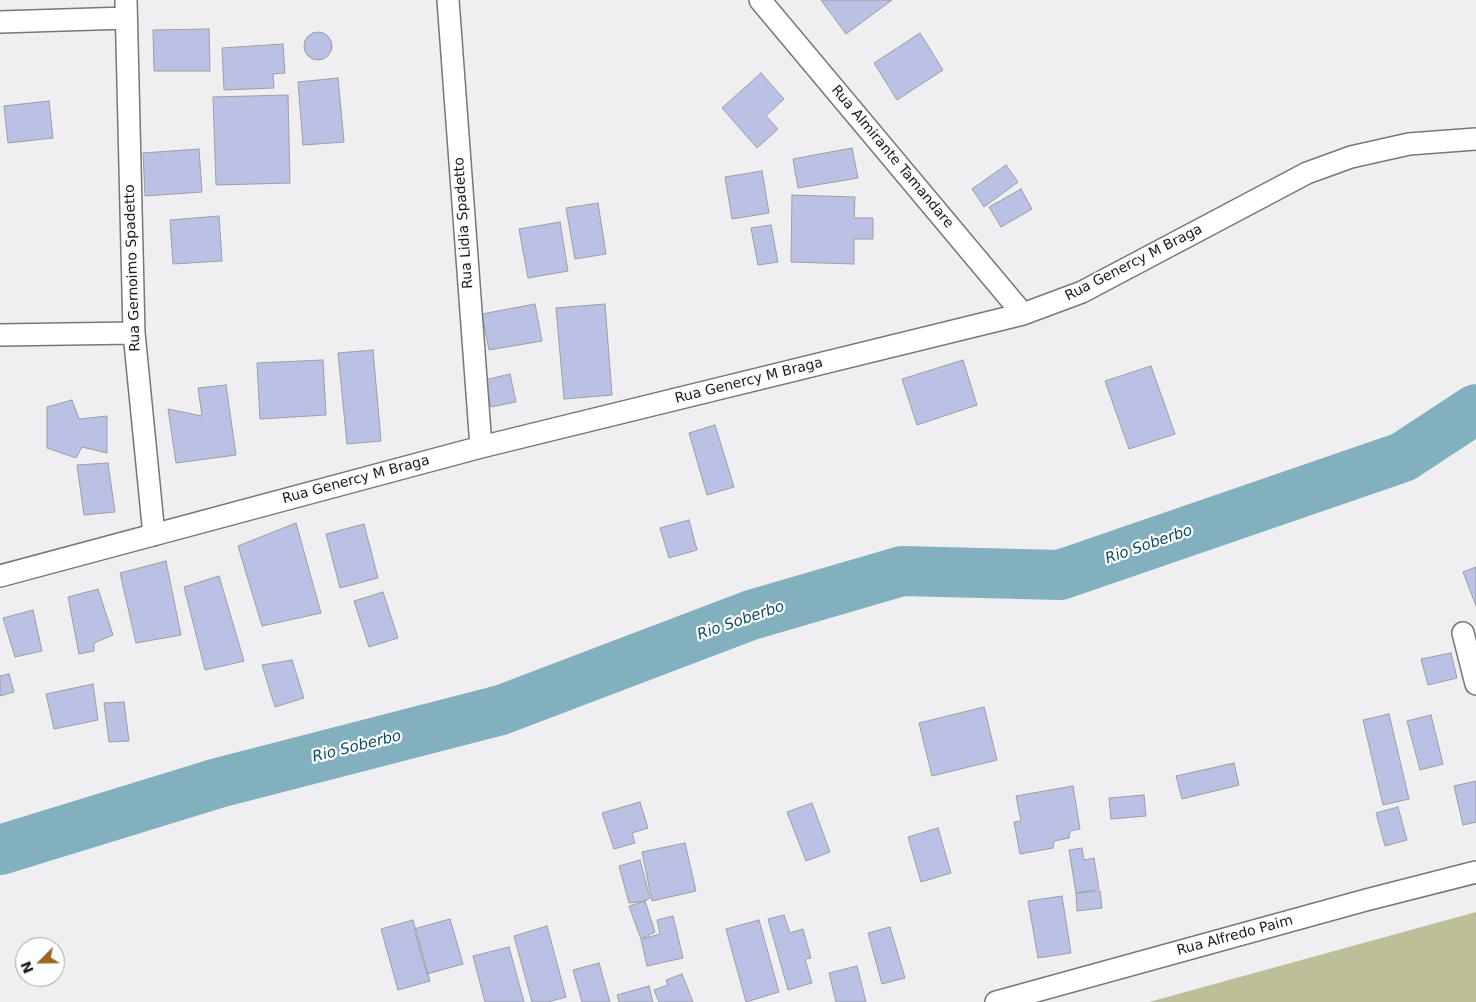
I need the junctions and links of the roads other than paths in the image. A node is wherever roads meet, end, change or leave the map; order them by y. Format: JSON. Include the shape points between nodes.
{"nodes":[{"id":1,"x":448,"y":0,"type":"edge"},
{"id":2,"x":760,"y":0,"type":"edge"},
{"id":3,"x":126,"y":9,"type":"edge"},
{"id":4,"x":0,"y":22,"type":"edge"},
{"id":5,"x":1476,"y":139,"type":"edge"},
{"id":6,"x":1023,"y":314,"type":"junction"},
{"id":7,"x":134,"y":333,"type":"junction"},
{"id":8,"x":0,"y":335,"type":"edge"},
{"id":9,"x":481,"y":447,"type":"junction"},
{"id":10,"x":154,"y":535,"type":"junction"},
{"id":11,"x":0,"y":576,"type":"edge"},
{"id":12,"x":1463,"y":633,"type":"dead end"},
{"id":13,"x":1476,"y":684,"type":"edge"},
{"id":14,"x":1476,"y":872,"type":"edge"},
{"id":15,"x":996,"y":1002,"type":"edge"}],
"edges":[{"from":1,"to":9,"type":"street","name":"Rua Lidia Spadetto"},
{"from":2,"to":6,"type":"street","name":"Rua Almirante Tamandare"},
{"from":3,"to":4,"type":"street"},
{"from":3,"to":7,"type":"street","name":"Rua Gernoimo Spadetto"},
{"from":5,"to":6,"type":"street","name":"Rua Genercy M Braga","via":[[1409,144],[1351,156],[1307,173],[1082,292]]},
{"from":6,"to":9,"type":"street","name":"Rua Genercy M Braga"},
{"from":7,"to":8,"type":"street"},
{"from":7,"to":10,"type":"street","name":"Rua Gernoimo Spadetto"},
{"from":9,"to":10,"type":"street","name":"Rua Genercy M Braga"},
{"from":10,"to":11,"type":"street","name":"Rua Genercy M Braga"},
{"from":12,"to":13,"type":"street"},
{"from":14,"to":15,"type":"street","name":"Rua Alfredo Paim"}]}
